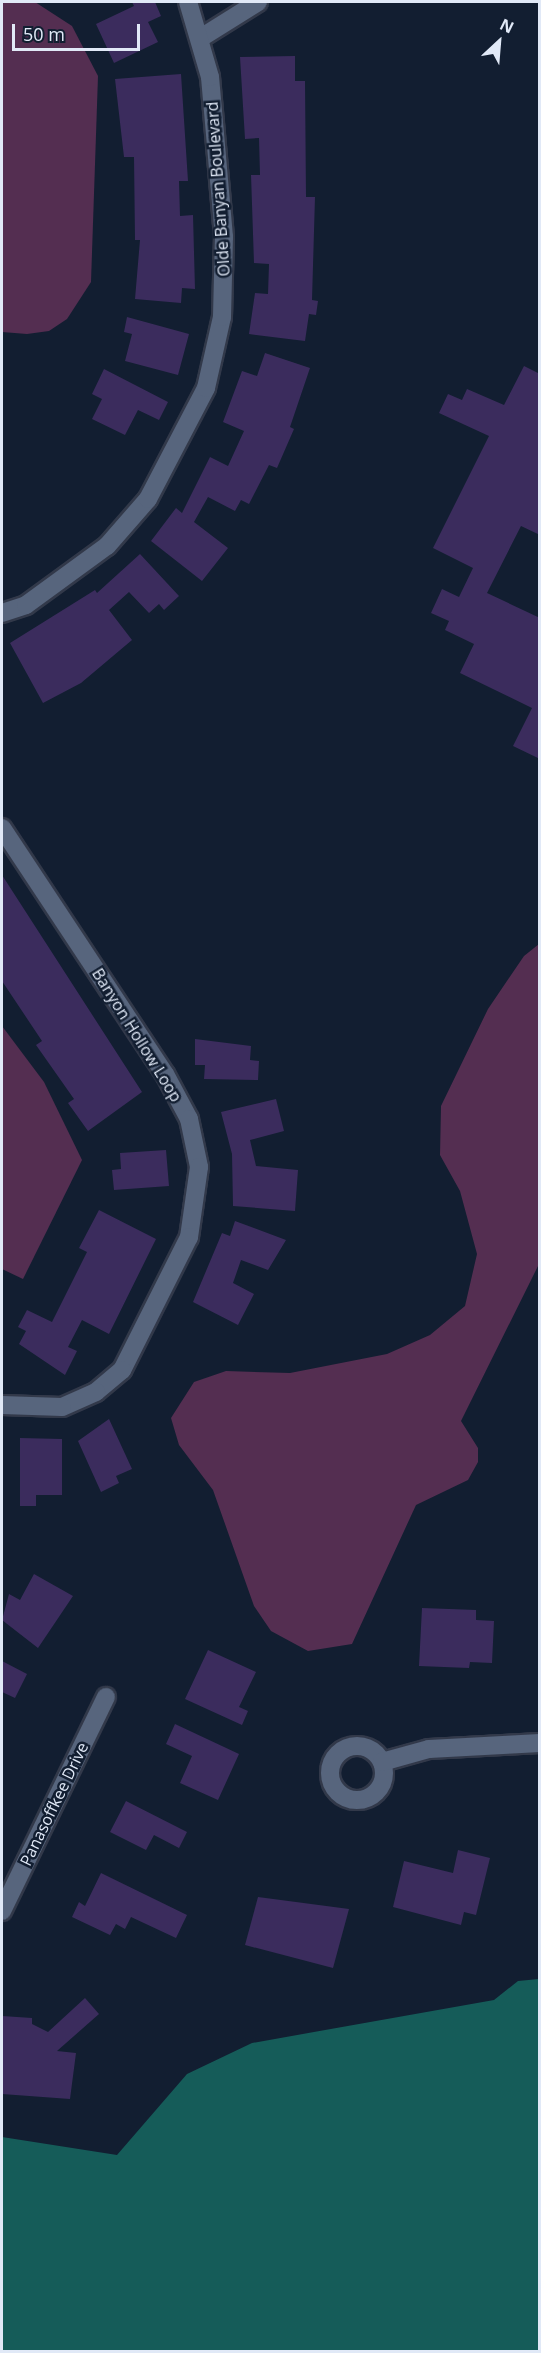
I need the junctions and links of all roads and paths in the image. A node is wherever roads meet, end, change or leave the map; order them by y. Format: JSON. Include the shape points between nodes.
{"nodes":[{"id":1,"x":258,"y":2,"type":"edge"},
{"id":2,"x":196,"y":4,"type":"edge"},
{"id":3,"x":202,"y":36,"type":"junction"},
{"id":4,"x":2,"y":613,"type":"edge"},
{"id":5,"x":2,"y":828,"type":"edge"},
{"id":6,"x":2,"y":1405,"type":"edge"},
{"id":7,"x":106,"y":1697,"type":"dead end"},
{"id":8,"x":540,"y":1743,"type":"edge"},
{"id":9,"x":382,"y":1762,"type":"dead end"},
{"id":10,"x":2,"y":1911,"type":"edge"}],
"edges":[{"from":1,"to":3,"type":"street"},
{"from":2,"to":3,"type":"street","name":"Olde Banyan Boulevard"},
{"from":3,"to":4,"type":"street","name":"Olde Banyan Boulevard","via":[[213,102],[225,263],[219,340],[206,388],[148,499],[107,546],[26,605]]},
{"from":5,"to":6,"type":"street","name":"Banyon Hollow Loop","via":[[165,1074],[189,1119],[199,1167],[189,1237],[122,1370],[96,1392],[62,1407]]},
{"from":7,"to":10,"type":"street","name":"Panasoffkee Drive"},
{"from":8,"to":9,"type":"street","via":[[429,1749]]}]}
